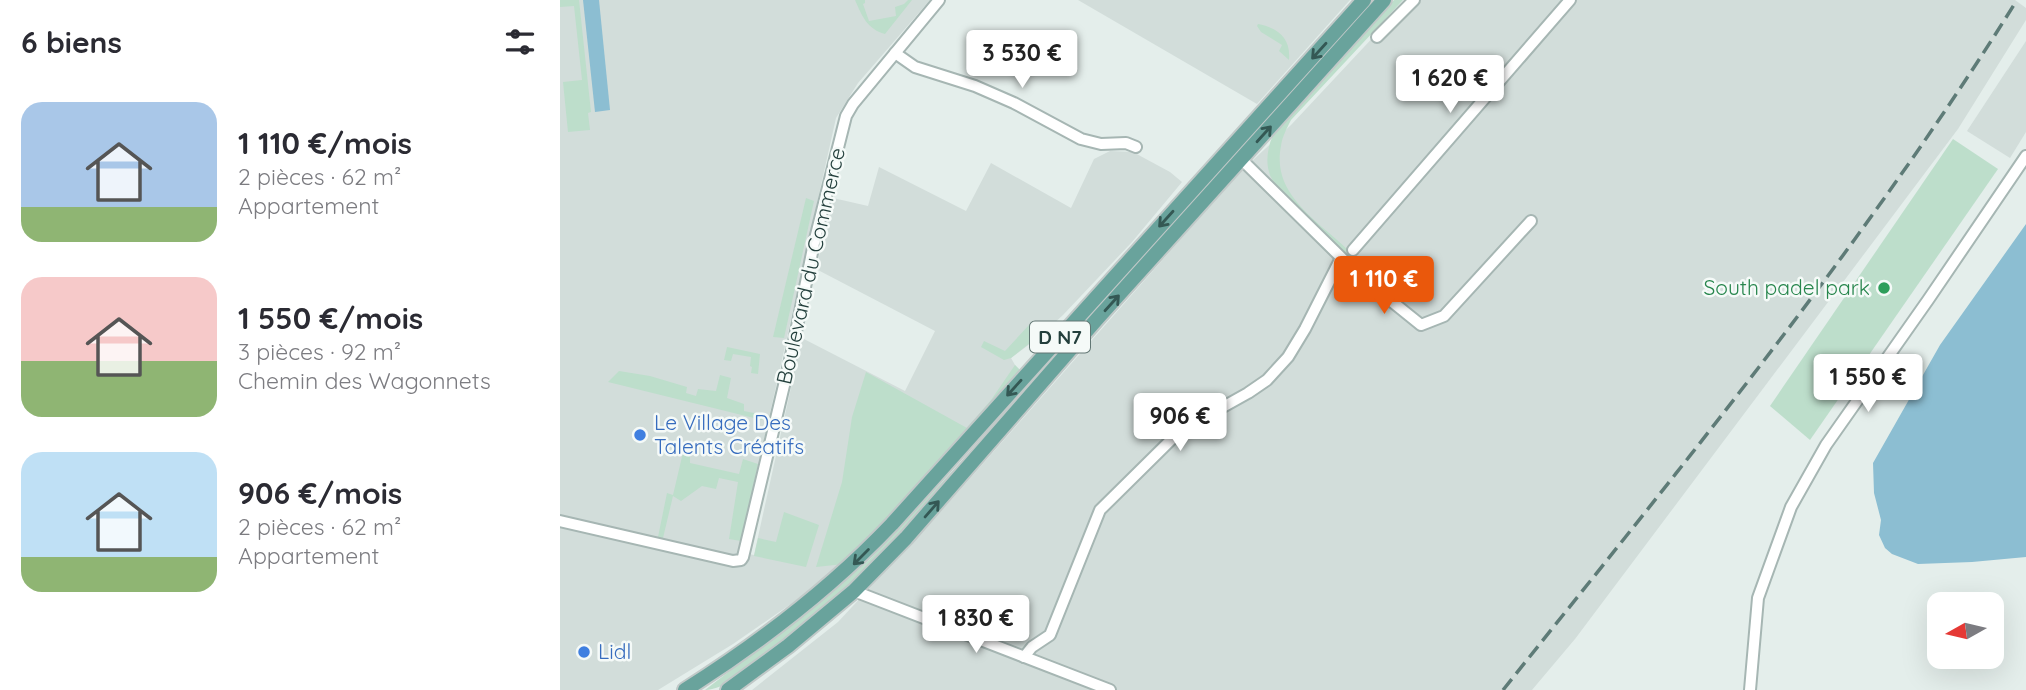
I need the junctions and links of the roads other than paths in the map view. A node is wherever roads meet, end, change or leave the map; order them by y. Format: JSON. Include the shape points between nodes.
{"nodes":[{"id":1,"x":939,"y":0,"type":"edge"},
{"id":2,"x":1364,"y":0,"type":"edge"},
{"id":3,"x":1384,"y":0,"type":"edge"},
{"id":4,"x":1414,"y":0,"type":"edge"},
{"id":5,"x":1570,"y":0,"type":"edge"},
{"id":6,"x":1377,"y":37,"type":"dead end"},
{"id":7,"x":895,"y":53,"type":"junction"},
{"id":8,"x":1136,"y":147,"type":"dead end"},
{"id":9,"x":2026,"y":156,"type":"edge"},
{"id":10,"x":1241,"y":159,"type":"junction"},
{"id":11,"x":1531,"y":221,"type":"dead end"},
{"id":12,"x":1353,"y":250,"type":"dead end"},
{"id":13,"x":1341,"y":258,"type":"junction"},
{"id":14,"x":560,"y":521,"type":"edge"},
{"id":15,"x":854,"y":591,"type":"junction"},
{"id":16,"x":1024,"y":656,"type":"junction"},
{"id":17,"x":685,"y":690,"type":"edge"},
{"id":18,"x":727,"y":690,"type":"edge"},
{"id":19,"x":1110,"y":690,"type":"edge"},
{"id":20,"x":1750,"y":690,"type":"edge"}],
"edges":[{"from":1,"to":7,"type":"street","name":"Boulevard du Commerce"},
{"from":2,"to":17,"type":"main road","number":"D N7","one_way":true,"via":[[860,557],[784,622]]},
{"from":10,"to":3,"type":"main road","number":"D N7","one_way":true},
{"from":4,"to":6,"type":"street"},
{"from":5,"to":12,"type":"street"},
{"from":7,"to":8,"type":"street","via":[[915,67],[975,86],[1082,139]]},
{"from":7,"to":14,"type":"street","name":"Boulevard du Commerce","via":[[853,104],[842,128],[741,560]]},
{"from":9,"to":20,"type":"street","via":[[1826,445],[1791,507],[1758,598]]},
{"from":10,"to":13,"type":"street"},
{"from":15,"to":10,"type":"main road","number":"D N7","one_way":true},
{"from":11,"to":13,"type":"street","via":[[1444,316],[1421,325]]},
{"from":13,"to":16,"type":"street","via":[[1305,329],[1267,380],[1181,431],[1100,510],[1049,635]]},
{"from":15,"to":16,"type":"street"},
{"from":15,"to":18,"type":"main road","number":"D N7"},
{"from":16,"to":19,"type":"street"}]}
